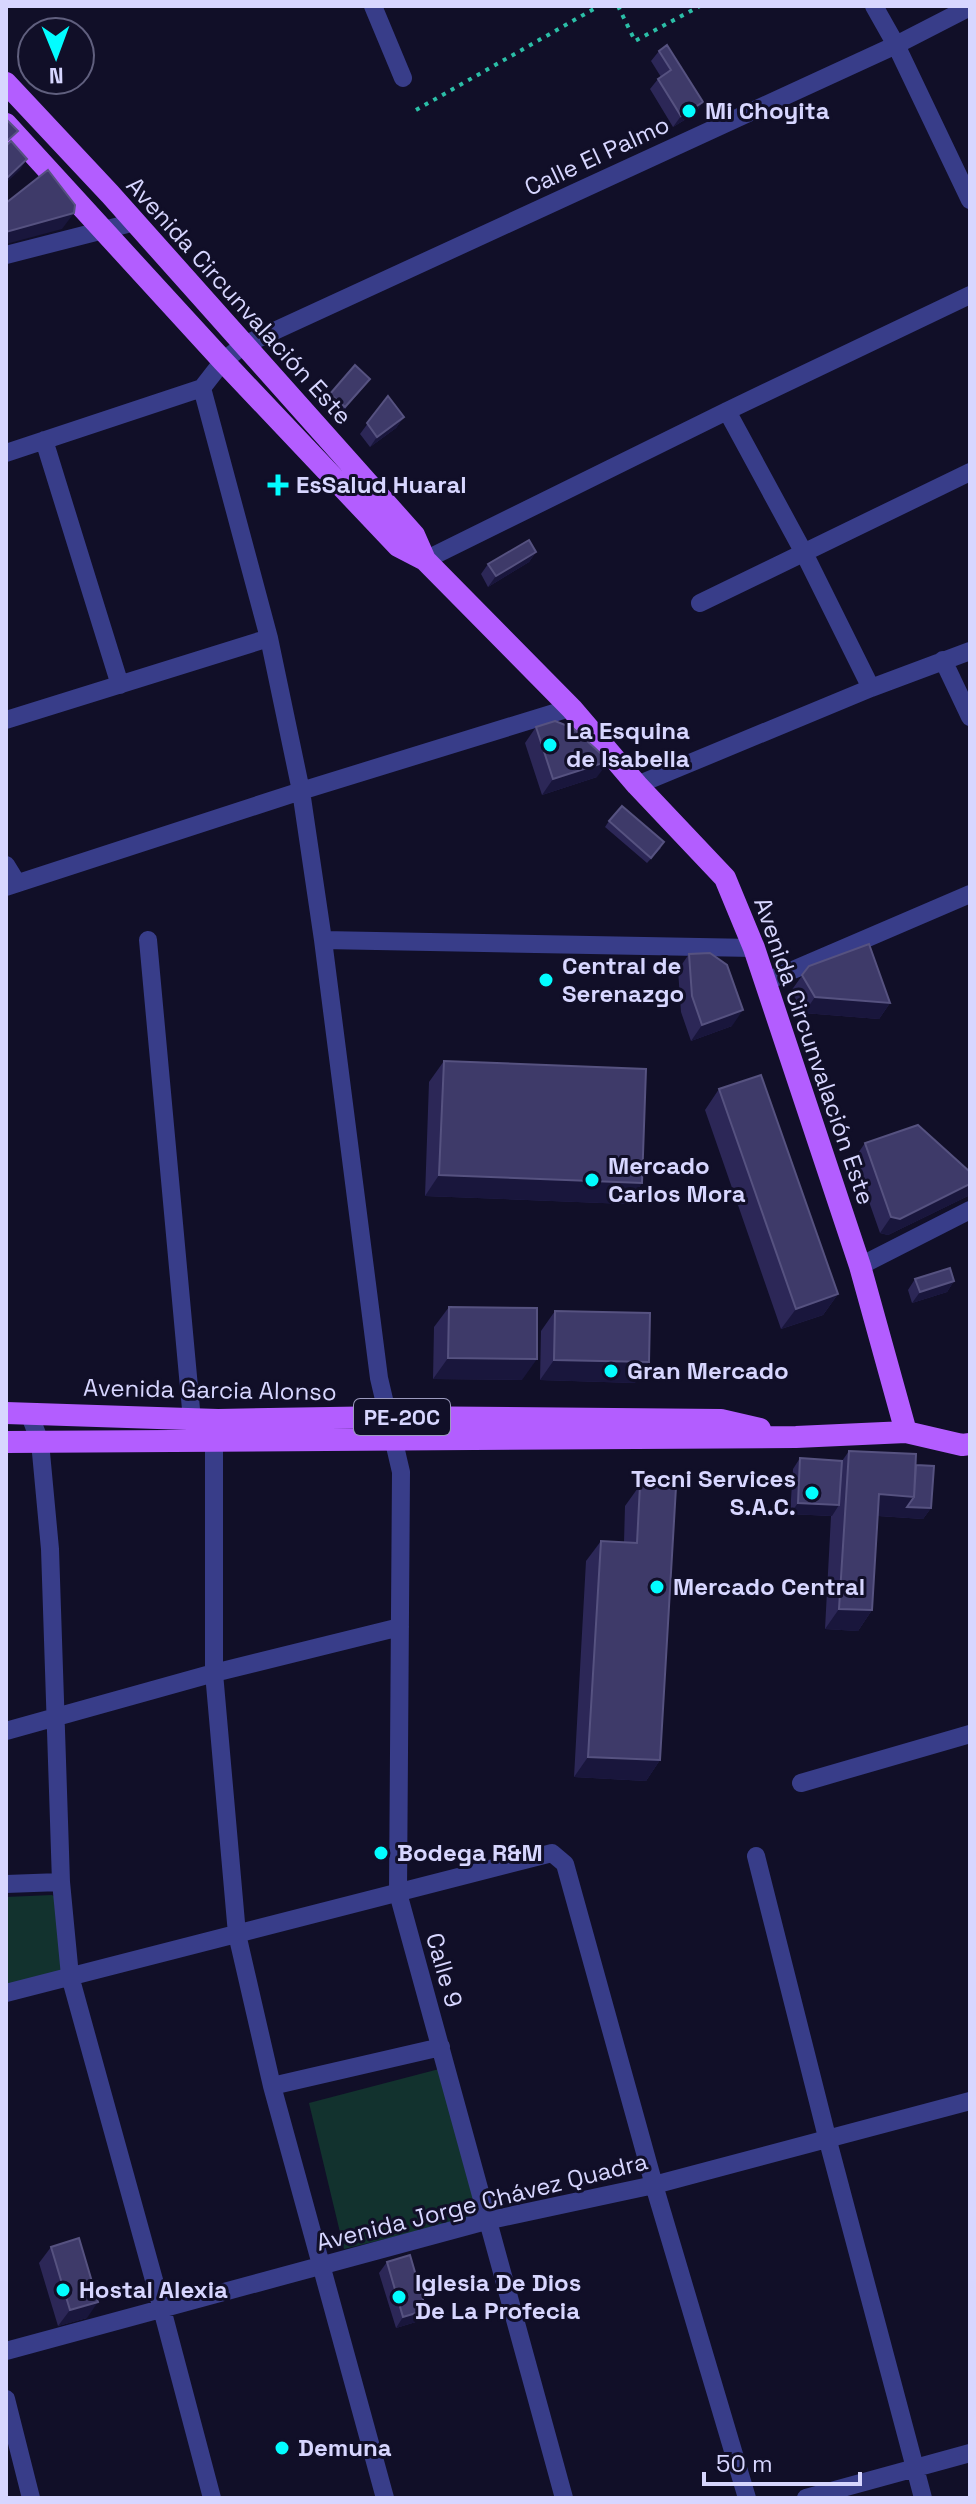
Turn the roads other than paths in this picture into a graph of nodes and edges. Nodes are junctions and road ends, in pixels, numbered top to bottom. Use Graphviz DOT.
graph roads {
  1 [pos="373,6"];
  2 [pos="874,6"];
  3 [pos="970,7"];
  4 [pos="896,45"];
  5 [pos="403,78"];
  6 [pos="6,83"];
  7 [pos="6,124"];
  8 [pos="970,200"];
  9 [pos="135,222"];
  10 [pos="103,230"];
  11 [pos="6,255"];
  12 [pos="970,295"];
  13 [pos="244,345"];
  14 [pos="223,361"];
  15 [pos="202,388"];
  16 [pos="727,411"];
  17 [pos="44,440"];
  18 [pos="6,453"];
  19 [pos="970,472"];
  20 [pos="804,553"];
  21 [pos="425,560"];
  22 [pos="700,603"];
  23 [pos="269,638"];
  24 [pos="970,651"];
  25 [pos="943,660"];
  26 [pos="120,685"];
  27 [pos="871,688"];
  28 [pos="570,708"];
  29 [pos="970,717"];
  30 [pos="6,720"];
  31 [pos="637,785"];
  32 [pos="301,791"];
  33 [pos="6,865"];
  34 [pos="12,885"];
  35 [pos="970,894"];
  36 [pos="148,940"];
  37 [pos="323,940"];
  38 [pos="754,948"];
  39 [pos="765,982"];
  40 [pos="970,1210"];
  41 [pos="860,1266"];
  42 [pos="6,1413"];
  43 [pos="29,1413"];
  44 [pos="389,1417"];
  45 [pos="192,1420"];
  46 [pos="906,1432"];
  47 [pos="796,1437"];
  48 [pos="395,1440"];
  49 [pos="6,1442"];
  50 [pos="40,1442"];
  51 [pos="214,1442"];
  52 [pos="970,1444"];
  53 [pos="400,1627"];
  54 [pos="214,1673"];
  55 [pos="56,1715"];
  56 [pos="6,1731"];
  57 [pos="970,1734"];
  58 [pos="801,1783"];
  59 [pos="756,1856"];
  60 [pos="61,1882"];
  61 [pos="6,1884"];
  62 [pos="398,1893"];
  63 [pos="237,1934"];
  64 [pos="70,1976"];
  65 [pos="6,1993"];
  66 [pos="441,2047"];
  67 [pos="272,2086"];
  68 [pos="970,2101"];
  69 [pos="828,2141"];
  70 [pos="654,2185"];
  71 [pos="486,2221"];
  72 [pos="320,2266"];
  73 [pos="162,2309"];
  74 [pos="6,2351"];
  75 [pos="6,2399"];
  76 [pos="970,2453"];
  77 [pos="915,2467"];
  78 [pos="31,2498"];
  79 [pos="212,2498"];
  80 [pos="385,2498"];
  81 [pos="564,2498"];
  82 [pos="747,2498"];
  83 [pos="806,2498"];
  84 [pos="923,2498"];
  1 -- 5 [label="street"];
  2 -- 4 [label="street"];
  3 -- 4 [label="street, Calle El Palmo"];
  4 -- 8 [label="street"];
  4 -- 13 [label="street, Calle El Palmo"];
  6 -- 9 [label="main road, Avenida Circunvalación Este"];
  7 -- 10 [label="main road, Avenida Circunvalación Este"];
  9 -- 10 [label="street"];
  9 -- 13 [label="main road, Avenida Circunvalación Este"];
  10 -- 11 [label="street"];
  10 -- 14 [label="main road, Avenida Circunvalación Este"];
  12 -- 16 [label="street"];
  13 -- 14 [label="street, Calle El Palmo"];
  13 -- 21 [label="main road, Avenida Circunvalación Este"];
  14 -- 15 [label="street, Calle El Palmo"];
  14 -- 21 [label="main road, Avenida Circunvalación Este"];
  15 -- 17 [label="street"];
  15 -- 23 [label="street, Calle 9"];
  16 -- 20 [label="street"];
  16 -- 21 [label="street"];
  17 -- 18 [label="street"];
  17 -- 26 [label="street"];
  19 -- 20 [label="street"];
  20 -- 22 [label="street"];
  20 -- 27 [label="street"];
  21 -- 28 [label="main road, Avenida Circunvalación Este"];
  23 -- 26 [label="street"];
  23 -- 32 [label="street, Calle 9"];
  24 -- 25 [label="street"];
  25 -- 27 [label="street"];
  25 -- 29 [label="street"];
  26 -- 30 [label="street"];
  27 -- 31 [label="street"];
  28 -- 31 [label="main road, Avenida Circunvalación Este"];
  28 -- 32 [label="street"];
  31 -- 38 [label="main road, Avenida Circunvalación Este"];
  32 -- 34 [label="street"];
  32 -- 37 [label="street, Calle 9"];
  33 -- 34 [label="street"];
  35 -- 39 [label="street"];
  36 -- 45 [label="street"];
  37 -- 38 [label="street"];
  37 -- 44 [label="street, Calle 9"];
  38 -- 39 [label="main road, Avenida Circunvalación Este"];
  39 -- 41 [label="main road, Avenida Circunvalación Este"];
  40 -- 41 [label="street"];
  41 -- 46 [label="main road, Avenida Circunvalación Este"];
  42 -- 43 [label="main road, Avenida Garcia Alonso / PE-20C"];
  43 -- 45 [label="main road, Avenida Garcia Alonso / PE-20C"];
  43 -- 50 [label="street"];
  44 -- 45 [label="main road, Avenida Garcia Alonso / PE-20C"];
  44 -- 47 [label="main road, Avenida Garcia Alonso / PE-20C"];
  44 -- 48 [label="street, Calle 9"];
  46 -- 47 [label="main road, Avenida Garcia Alonso / PE-20C"];
  46 -- 52 [label="main road, Avenida Garcia Alonso / PE-20C"];
  47 -- 48 [label="main road, Avenida Garcia Alonso / PE-20C"];
  48 -- 51 [label="main road, Avenida Garcia Alonso / PE-20C"];
  48 -- 53 [label="street, Calle 9"];
  49 -- 50 [label="main road, Avenida Garcia Alonso / PE-20C"];
  50 -- 51 [label="main road, Avenida Garcia Alonso / PE-20C"];
  50 -- 55 [label="street"];
  51 -- 54 [label="street"];
  53 -- 54 [label="street"];
  53 -- 62 [label="street, Calle 9"];
  54 -- 55 [label="street"];
  54 -- 63 [label="street"];
  55 -- 56 [label="street"];
  55 -- 60 [label="street"];
  57 -- 58 [label="street"];
  59 -- 69 [label="street"];
  60 -- 61 [label="street"];
  60 -- 64 [label="street"];
  62 -- 63 [label="street"];
  62 -- 66 [label="street, Calle 9"];
  62 -- 70 [label="street"];
  63 -- 64 [label="street"];
  63 -- 67 [label="street"];
  64 -- 65 [label="street"];
  64 -- 73 [label="street"];
  66 -- 67 [label="street"];
  66 -- 71 [label="street, Calle 9"];
  67 -- 72 [label="street"];
  68 -- 69 [label="street, Avenida Jorge Chávez Quadra"];
  69 -- 70 [label="street, Avenida Jorge Chávez Quadra"];
  69 -- 77 [label="street"];
  70 -- 71 [label="street, Avenida Jorge Chávez Quadra"];
  70 -- 82 [label="street"];
  71 -- 72 [label="street, Avenida Jorge Chávez Quadra"];
  71 -- 81 [label="street, Calle 9"];
  72 -- 73 [label="street, Avenida Jorge Chávez Quadra"];
  72 -- 80 [label="street"];
  73 -- 74 [label="street, Avenida Jorge Chávez Quadra"];
  73 -- 79 [label="street"];
  75 -- 78 [label="street"];
  76 -- 77 [label="street"];
  77 -- 83 [label="street"];
  77 -- 84 [label="street"];
}
